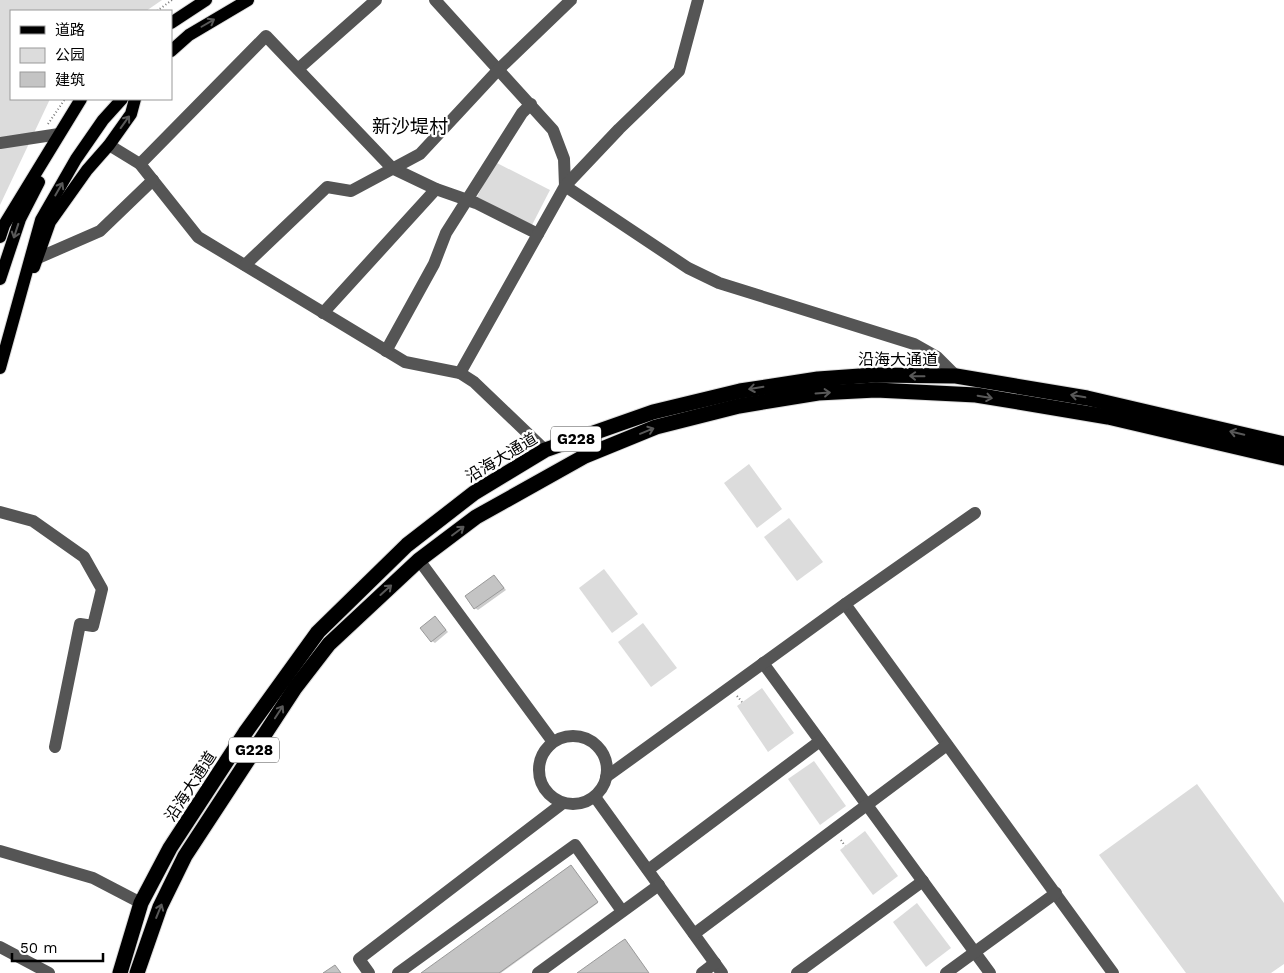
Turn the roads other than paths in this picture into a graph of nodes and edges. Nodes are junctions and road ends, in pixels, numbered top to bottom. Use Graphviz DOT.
graph roads {
  1 [pos="206,0"];
  2 [pos="248,0"];
  3 [pos="376,0"];
  4 [pos="435,0"];
  5 [pos="571,0"];
  6 [pos="698,0"];
  7 [pos="172,23"];
  8 [pos="172,50"];
  9 [pos="298,69"];
  10 [pos="499,69"];
  11 [pos="81,100"];
  12 [pos="121,100"];
  13 [pos="135,100"];
  14 [pos="531,104"];
  15 [pos="59,134"];
  16 [pos="0,143"];
  17 [pos="109,145"];
  18 [pos="47,154"];
  19 [pos="140,164"];
  20 [pos="392,168"];
  21 [pos="153,180"];
  22 [pos="565,186"];
  23 [pos="436,189"];
  24 [pos="467,200"];
  25 [pos="1,227"];
  26 [pos="538,234"];
  27 [pos="38,258"];
  28 [pos="245,265"];
  29 [pos="0,279"];
  30 [pos="14,313"];
  31 [pos="323,313"];
  32 [pos="0,317"];
  33 [pos="386,351"];
  34 [pos="0,368"];
  35 [pos="460,373"];
  36 [pos="956,376"];
  37 [pos="615,426"];
  38 [pos="621,442"];
  39 [pos="1284,444"];
  40 [pos="545,450"];
  41 [pos="1284,458"];
  42 [pos="0,512"];
  43 [pos="975,512"];
  44 [pos="407,545"];
  45 [pos="419,560"];
  46 [pos="845,604"];
  47 [pos="763,663"];
  48 [pos="820,741"];
  49 [pos="553,742"];
  50 [pos="947,744"];
  51 [pos="55,747"];
  52 [pos="606,777"];
  53 [pos="595,797"];
  54 [pos="563,803"];
  55 [pos="867,805"];
  56 [pos="0,850"];
  57 [pos="648,870"];
  58 [pos="923,882"];
  59 [pos="659,885"];
  60 [pos="1056,893"];
  61 [pos="141,903"];
  62 [pos="622,911"];
  63 [pos="694,934"];
  64 [pos="0,947"];
  65 [pos="974,952"];
  66 [pos="719,968"];
  67 [pos="49,973"];
  68 [pos="120,973"];
  69 [pos="136,973"];
  70 [pos="369,973"];
  71 [pos="398,973"];
  72 [pos="538,973"];
  73 [pos="702,973"];
  74 [pos="797,973"];
  75 [pos="946,973"];
  76 [pos="990,973"];
  77 [pos="1113,973"];
  1 -- 7 [label="main road"];
  8 -- 2 [label="main road, one-way"];
  3 -- 9 [label="street"];
  4 -- 10 [label="street"];
  5 -- 10 [label="street"];
  6 -- 22 [label="street"];
  9 -- 19 [label="street"];
  9 -- 20 [label="street"];
  10 -- 14 [label="street"];
  10 -- 20 [label="street"];
  11 -- 15 [label="main road"];
  30 -- 12 [label="main road, one-way"];
  17 -- 13 [label="main road, one-way"];
  14 -- 22 [label="street"];
  14 -- 24 [label="street"];
  15 -- 16 [label="street"];
  15 -- 18 [label="main road"];
  17 -- 19 [label="street"];
  17 -- 27 [label="main road"];
  18 -- 25 [label="main road"];
  18 -- 29 [label="main road, one-way"];
  19 -- 21 [label="street"];
  20 -- 23 [label="street"];
  20 -- 28 [label="street"];
  21 -- 27 [label="street"];
  21 -- 28 [label="street"];
  22 -- 26 [label="street"];
  22 -- 36 [label="street"];
  23 -- 24 [label="street"];
  23 -- 31 [label="street"];
  24 -- 26 [label="street"];
  24 -- 33 [label="street"];
  26 -- 35 [label="street"];
  27 -- 30 [label="main road"];
  28 -- 31 [label="street"];
  30 -- 32 [label="main road"];
  30 -- 34 [label="main road"];
  31 -- 33 [label="street"];
  33 -- 35 [label="street"];
  35 -- 40 [label="street"];
  36 -- 37 [label="highway, 沿海大通道 / G228, one-way"];
  39 -- 36 [label="highway, 沿海大通道 / G228, one-way"];
  37 -- 38 [label="highway"];
  37 -- 40 [label="highway, 沿海大通道 / G228"];
  38 -- 41 [label="highway, 沿海大通道 / G228, one-way"];
  45 -- 38 [label="highway, 沿海大通道 / G228, one-way"];
  40 -- 44 [label="highway, 沿海大通道 / G228"];
  42 -- 51 [label="street"];
  43 -- 46 [label="street"];
  44 -- 45 [label="highway"];
  44 -- 61 [label="highway, 沿海大通道 / G228"];
  45 -- 49 [label="street"];
  69 -- 45 [label="highway, 沿海大通道 / G228, one-way"];
  46 -- 47 [label="street"];
  46 -- 50 [label="street"];
  47 -- 48 [label="street"];
  47 -- 52 [label="street"];
  48 -- 55 [label="street"];
  48 -- 57 [label="street"];
  49 -- 52 [label="street"];
  49 -- 54 [label="street"];
  50 -- 55 [label="street"];
  50 -- 60 [label="street"];
  52 -- 53 [label="street"];
  53 -- 54 [label="street"];
  53 -- 57 [label="street"];
  54 -- 70 [label="street"];
  55 -- 58 [label="street"];
  55 -- 63 [label="street"];
  56 -- 61 [label="street"];
  57 -- 59 [label="street"];
  58 -- 65 [label="street"];
  58 -- 74 [label="street"];
  59 -- 62 [label="street"];
  59 -- 63 [label="street"];
  60 -- 65 [label="street"];
  60 -- 77 [label="street"];
  61 -- 68 [label="highway, 沿海大通道 / G228"];
  62 -- 71 [label="street"];
  62 -- 72 [label="street"];
  63 -- 66 [label="street"];
  64 -- 67 [label="street"];
  65 -- 75 [label="street"];
  65 -- 76 [label="street"];
  66 -- 73 [label="street"];
}
